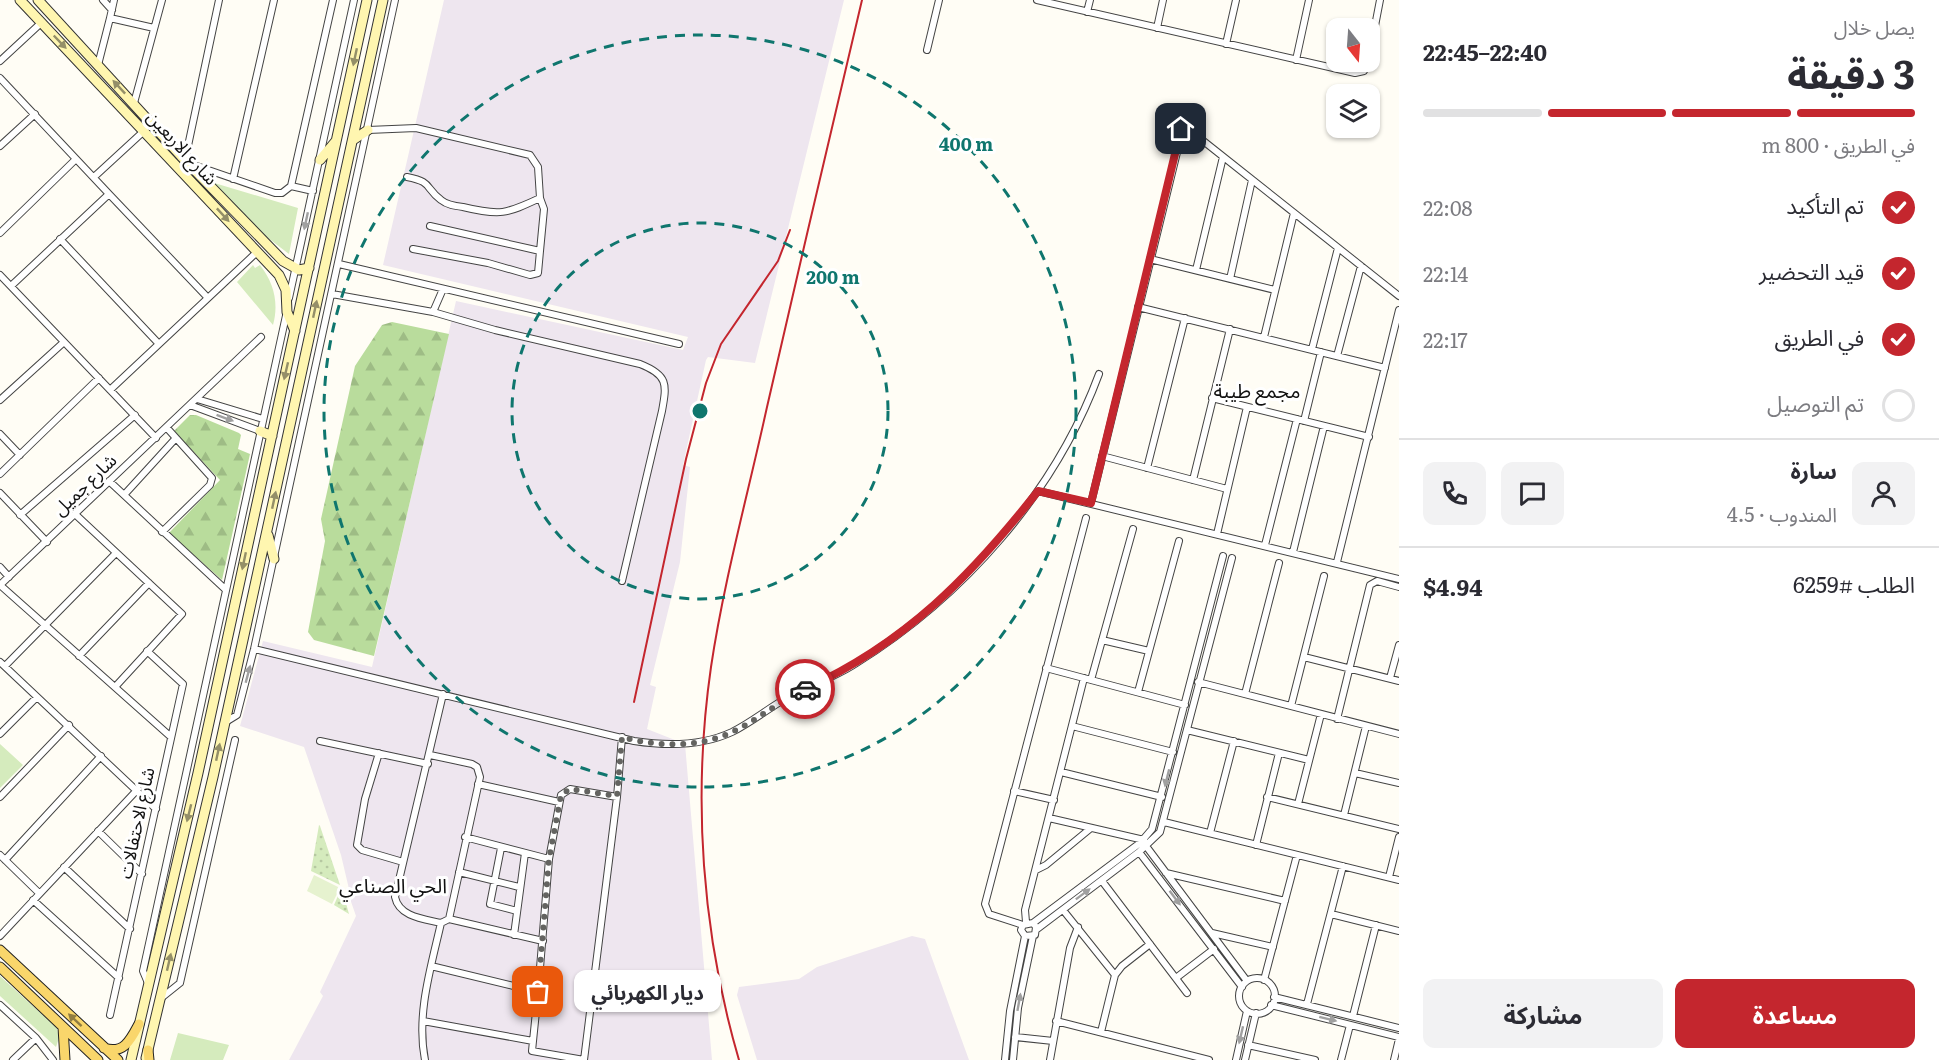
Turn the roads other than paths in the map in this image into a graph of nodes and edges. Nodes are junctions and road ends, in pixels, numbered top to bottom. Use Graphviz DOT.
graph roads {
  1 [pos="20,0"];
  2 [pos="38,0"];
  3 [pos="103,0"];
  4 [pos="114,0"];
  5 [pos="162,0"];
  6 [pos="219,0"];
  7 [pos="274,0"];
  8 [pos="333,0"];
  9 [pos="354,0"];
  10 [pos="367,0"];
  11 [pos="383,0"];
  12 [pos="395,0"];
  13 [pos="939,0"];
  14 [pos="1037,0"];
  15 [pos="1090,0"];
  16 [pos="1163,0"];
  17 [pos="1236,0"];
  18 [pos="1309,0"];
  19 [pos="1380,0"];
  20 [pos="112,10"];
  21 [pos="1087,12"];
  22 [pos="110,18"];
  23 [pos="1377,18"];
  24 [pos="41,23"];
  25 [pos="1157,27"];
  26 [pos="154,28"];
  27 [pos="1226,44"];
  28 [pos="927,50"];
  29 [pos="1296,60"];
  30 [pos="0,61"];
  31 [pos="98,65"];
  32 [pos="1326,67"];
  33 [pos="0,78"];
  34 [pos="134,103"];
  35 [pos="35,114"];
  36 [pos="368,130"];
  37 [pos="144,131"];
  38 [pos="338,140"];
  39 [pos="353,140"];
  40 [pos="0,146"];
  41 [pos="1223,157"];
  42 [pos="76,159"];
  43 [pos="184,160"];
  44 [pos="320,160"];
  45 [pos="173,162"];
  46 [pos="94,177"];
  47 [pos="407,177"];
  48 [pos="234,179"];
  49 [pos="1252,180"];
  50 [pos="291,186"];
  51 [pos="313,191"];
  52 [pos="109,194"];
  53 [pos="540,198"];
  54 [pos="1294,213"];
  55 [pos="430,226"];
  56 [pos="0,233"];
  57 [pos="60,239"];
  58 [pos="1338,248"];
  59 [pos="413,249"];
  60 [pos="540,251"];
  61 [pos="257,252"];
  62 [pos="1150,258"];
  63 [pos="339,264"];
  64 [pos="1361,266"];
  65 [pos="309,268"];
  66 [pos="296,269"];
  67 [pos="1196,270"];
  68 [pos="0,275"];
  69 [pos="1230,279"];
  70 [pos="9,284"];
  71 [pos="0,288"];
  72 [pos="443,289"];
  73 [pos="1275,290"];
  74 [pos="332,294"];
  75 [pos="1399,296"];
  76 [pos="208,298"];
  77 [pos="1138,307"];
  78 [pos="1399,310"];
  79 [pos="287,312"];
  80 [pos="433,312"];
  81 [pos="1185,318"];
  82 [pos="1230,329"];
  83 [pos="295,331"];
  84 [pos="261,337"];
  85 [pos="1264,337"];
  86 [pos="64,342"];
  87 [pos="159,344"];
  88 [pos="679,344"];
  89 [pos="1312,349"];
  90 [pos="1321,352"];
  91 [pos="1337,356"];
  92 [pos="1385,368"];
  93 [pos="1100,374"];
  94 [pos="99,378"];
  95 [pos="110,390"];
  96 [pos="1212,398"];
  97 [pos="196,399"];
  98 [pos="0,400"];
  99 [pos="190,405"];
  100 [pos="1247,407"];
  101 [pos="135,416"];
  102 [pos="262,419"];
  103 [pos="1300,420"];
  104 [pos="1324,426"];
  105 [pos="167,428"];
  106 [pos="260,431"];
  107 [pos="0,434"];
  108 [pos="272,436"];
  109 [pos="1369,437"];
  110 [pos="156,438"];
  111 [pos="176,438"];
  112 [pos="20,455"];
  113 [pos="1102,456"];
  114 [pos="1147,468"];
  115 [pos="0,474"];
  116 [pos="1193,480"];
  117 [pos="109,481"];
  118 [pos="1227,489"];
  119 [pos="1038,491"];
  120 [pos="0,493"];
  121 [pos="124,495"];
  122 [pos="1091,503"];
  123 [pos="20,514"];
  124 [pos="76,515"];
  125 [pos="1086,518"];
  126 [pos="1133,529"];
  127 [pos="268,530"];
  128 [pos="162,532"];
  129 [pos="1217,534"];
  130 [pos="1179,541"];
  131 [pos="46,542"];
  132 [pos="1265,545"];
  133 [pos="116,552"];
  134 [pos="1293,552"];
  135 [pos="1223,556"];
  136 [pos="1232,558"];
  137 [pos="274,559"];
  138 [pos="1337,562"];
  139 [pos="1279,563"];
  140 [pos="0,567"];
  141 [pos="1324,576"];
  142 [pos="9,577"];
  143 [pos="1399,579"];
  144 [pos="622,581"];
  145 [pos="149,583"];
  146 [pos="0,585"];
  147 [pos="1399,587"];
  148 [pos="225,589"];
  149 [pos="44,626"];
  150 [pos="1102,640"];
  151 [pos="1399,645"];
  152 [pos="254,649"];
  153 [pos="147,651"];
  154 [pos="1149,651"];
  155 [pos="79,656"];
  156 [pos="1304,657"];
  157 [pos="1,663"];
  158 [pos="1046,668"];
  159 [pos="1349,669"];
  160 [pos="1390,678"];
  161 [pos="1088,679"];
  162 [pos="1191,680"];
  163 [pos="1399,681"];
  164 [pos="1200,682"];
  165 [pos="115,687"];
  166 [pos="1138,692"];
  167 [pos="443,694"];
  168 [pos="1245,694"];
  169 [pos="37,697"];
  170 [pos="1185,705"];
  171 [pos="1291,706"];
  172 [pos="1321,714"];
  173 [pos="1337,718"];
  174 [pos="224,723"];
  175 [pos="69,725"];
  176 [pos="1072,726"];
  177 [pos="1366,726"];
  178 [pos="1188,729"];
  179 [pos="0,734"];
  180 [pos="1399,734"];
  181 [pos="171,737"];
  182 [pos="622,737"];
  183 [pos="235,740"];
  184 [pos="320,741"];
  185 [pos="1234,741"];
  186 [pos="1173,752"];
  187 [pos="379,753"];
  188 [pos="1279,753"];
  189 [pos="430,755"];
  190 [pos="100,756"];
  191 [pos="1309,760"];
  192 [pos="428,764"];
  193 [pos="1061,772"];
  194 [pos="198,773"];
  195 [pos="1355,773"];
  196 [pos="213,777"];
  197 [pos="1399,783"];
  198 [pos="478,784"];
  199 [pos="138,789"];
  200 [pos="1014,790"];
  201 [pos="617,796"];
  202 [pos="0,797"];
  203 [pos="1162,797"];
  204 [pos="1267,797"];
  205 [pos="1054,800"];
  206 [pos="559,802"];
  207 [pos="1298,804"];
  208 [pos="156,809"];
  209 [pos="1344,815"];
  210 [pos="1049,818"];
  211 [pos="1164,822"];
  212 [pos="1091,828"];
  213 [pos="1399,829"];
  214 [pos="98,831"];
  215 [pos="1210,833"];
  216 [pos="465,837"];
  217 [pos="1399,837"];
  218 [pos="1145,843"];
  219 [pos="1256,844"];
  220 [pos="501,848"];
  221 [pos="1139,852"];
  222 [pos="525,853"];
  223 [pos="1297,855"];
  224 [pos="3,857"];
  225 [pos="549,859"];
  226 [pos="403,862"];
  227 [pos="1343,866"];
  228 [pos="64,867"];
  229 [pos="1036,870"];
  230 [pos="459,872"];
  231 [pos="1166,873"];
  232 [pos="142,874"];
  233 [pos="1389,877"];
  234 [pos="1399,880"];
  235 [pos="1102,881"];
  236 [pos="495,882"];
  237 [pos="519,887"];
  238 [pos="39,893"];
  239 [pos="33,900"];
  240 [pos="1285,901"];
  241 [pos="1063,909"];
  242 [pos="518,911"];
  243 [pos="1331,914"];
  244 [pos="449,920"];
  245 [pos="441,923"];
  246 [pos="1027,923"];
  247 [pos="1376,925"];
  248 [pos="1078,927"];
  249 [pos="130,929"];
  250 [pos="1037,929"];
  251 [pos="1399,931"];
  252 [pos="1212,933"];
  253 [pos="514,935"];
  254 [pos="0,936"];
  255 [pos="1025,936"];
  256 [pos="1033,936"];
  257 [pos="543,941"];
  258 [pos="1150,944"];
  259 [pos="1273,947"];
  260 [pos="1214,949"];
  261 [pos="0,950"];
  262 [pos="431,966"];
  263 [pos="0,967"];
  264 [pos="1022,969"];
  265 [pos="1115,975"];
  266 [pos="119,978"];
  267 [pos="1176,978"];
  268 [pos="1264,980"];
  269 [pos="148,983"];
  270 [pos="1244,984"];
  271 [pos="538,992"];
  272 [pos="1187,993"];
  273 [pos="1274,997"];
  274 [pos="160,999"];
  275 [pos="1307,1004"];
  276 [pos="0,1005"];
  277 [pos="1271,1005"];
  278 [pos="1247,1011"];
  279 [pos="1256,1013"];
  280 [pos="110,1015"];
  281 [pos="1353,1016"];
  282 [pos="423,1021"];
  283 [pos="1056,1021"];
  284 [pos="139,1024"];
  285 [pos="1350,1025"];
  286 [pos="63,1027"];
  287 [pos="1399,1028"];
  288 [pos="1101,1032"];
  289 [pos="1015,1037"];
  290 [pos="36,1038"];
  291 [pos="1399,1038"];
  292 [pos="532,1041"];
  293 [pos="1053,1041"];
  294 [pos="1248,1046"];
  295 [pos="104,1048"];
  296 [pos="1398,1048"];
  297 [pos="148,1057"];
  298 [pos="1187,1057"];
  299 [pos="1293,1057"];
  300 [pos="13,1060"];
  301 [pos="53,1060"];
  302 [pos="65,1060"];
  303 [pos="98,1060"];
  304 [pos="118,1060"];
  305 [pos="131,1060"];
  306 [pos="425,1060"];
  307 [pos="1005,1060"];
  308 [pos="1013,1060"];
  309 [pos="1050,1060"];
  310 [pos="1209,1060"];
  311 [pos="1236,1060"];
  312 [pos="1245,1060"];
  313 [pos="1315,1060"];
  314 [pos="1341,1060"];
  315 [pos="1394,1060"];
  1 -- 24 [label="main road, شارع الاربعين"];
  2 -- 31 [label="main road, شارع الاربعين"];
  3 -- 20 [label="street"];
  4 -- 20 [label="street"];
  5 -- 26 [label="street"];
  6 -- 43 [label="street"];
  7 -- 48 [label="street"];
  8 -- 50 [label="street"];
  9 -- 44 [label="street"];
  10 -- 38 [label="main road, one-way"];
  11 -- 39 [label="main road"];
  12 -- 36 [label="street"];
  13 -- 28 [label="street"];
  14 -- 21 [label="street"];
  15 -- 21 [label="street"];
  16 -- 25 [label="street"];
  17 -- 27 [label="street"];
  18 -- 29 [label="street"];
  19 -- 23 [label="street"];
  20 -- 22 [label="street"];
  21 -- 25 [label="street"];
  22 -- 26 [label="street"];
  22 -- 31 [label="street"];
  24 -- 30 [label="street"];
  24 -- 37 [label="main road, شارع الاربعين, one-way"];
  25 -- 27 [label="street"];
  26 -- 34 [label="street"];
  27 -- 29 [label="street"];
  29 -- 32 [label="street"];
  34 -- 31 [label="main road, شارع الاربعين, one-way"];
  33 -- 35 [label="street"];
  34 -- 43 [label="main road, شارع الاربعين"];
  35 -- 40 [label="street"];
  35 -- 42 [label="street"];
  36 -- 39 [label="main road"];
  36 -- 53 [label="street"];
  36 -- 63 [label="street"];
  37 -- 45 [label="main road, شارع الاربعين"];
  37 -- 46 [label="street"];
  38 -- 44 [label="main road"];
  38 -- 65 [label="main road"];
  127 -- 39 [label="main road, one-way"];
  41 -- 49 [label="street"];
  41 -- 62 [label="street"];
  41 -- 67 [label="street"];
  42 -- 46 [label="street"];
  42 -- 56 [label="street"];
  43 -- 45 [label="main road"];
  43 -- 48 [label="street"];
  43 -- 66 [label="main road, شارع الاربعين"];
  44 -- 51 [label="street"];
  45 -- 61 [label="main road, شارع الاربعين, one-way"];
  46 -- 52 [label="street"];
  47 -- 53 [label="street"];
  48 -- 50 [label="street"];
  49 -- 54 [label="street"];
  49 -- 69 [label="street"];
  50 -- 51 [label="street"];
  51 -- 66 [label="street, one-way"];
  52 -- 57 [label="street"];
  52 -- 76 [label="street"];
  53 -- 60 [label="street"];
  54 -- 58 [label="street"];
  54 -- 73 [label="street"];
  55 -- 60 [label="street"];
  57 -- 70 [label="street"];
  57 -- 87 [label="street"];
  58 -- 64 [label="street"];
  58 -- 89 [label="street"];
  59 -- 60 [label="street"];
  61 -- 76 [label="street"];
  61 -- 79 [label="main road, شارع الاربعين"];
  62 -- 67 [label="street"];
  62 -- 77 [label="street"];
  63 -- 72 [label="street"];
  63 -- 74 [label="street"];
  64 -- 75 [label="street"];
  64 -- 91 [label="street"];
  65 -- 66 [label="main road"];
  65 -- 83 [label="main road"];
  66 -- 79 [label="street"];
  67 -- 69 [label="street"];
  68 -- 70 [label="street"];
  69 -- 73 [label="street"];
  70 -- 71 [label="street"];
  70 -- 86 [label="street"];
  72 -- 80 [label="street"];
  72 -- 88 [label="street"];
  73 -- 85 [label="street"];
  74 -- 80 [label="street"];
  74 -- 137 [label="street"];
  76 -- 87 [label="street"];
  77 -- 81 [label="street"];
  77 -- 113 [label="street"];
  78 -- 92 [label="street"];
  79 -- 83 [label="main road, شارع الاربعين"];
  79 -- 102 [label="street"];
  80 -- 144 [label="street"];
  81 -- 82 [label="street"];
  81 -- 114 [label="street"];
  82 -- 85 [label="street"];
  82 -- 96 [label="street"];
  83 -- 108 [label="main road, one-way"];
  84 -- 97 [label="street, شارع جميل"];
  85 -- 89 [label="street"];
  86 -- 94 [label="street"];
  86 -- 98 [label="street"];
  87 -- 95 [label="street"];
  89 -- 90 [label="street"];
  90 -- 91 [label="street"];
  90 -- 103 [label="street"];
  91 -- 92 [label="street"];
  92 -- 109 [label="street"];
  93 -- 119 [label="street"];
  94 -- 95 [label="street"];
  94 -- 112 [label="street"];
  95 -- 101 [label="street"];
  96 -- 100 [label="street"];
  96 -- 116 [label="street"];
  97 -- 99 [label="street, شارع جميل"];
  97 -- 102 [label="street"];
  99 -- 105 [label="street, شارع جميل"];
  99 -- 106 [label="street, one-way"];
  100 -- 103 [label="street"];
  100 -- 118 [label="street"];
  101 -- 110 [label="street"];
  101 -- 123 [label="street"];
  102 -- 106 [label="street"];
  103 -- 104 [label="street"];
  103 -- 132 [label="street"];
  104 -- 109 [label="street"];
  104 -- 134 [label="street"];
  105 -- 110 [label="street, شارع جميل"];
  105 -- 111 [label="street"];
  106 -- 108 [label="main road"];
  106 -- 148 [label="street"];
  107 -- 112 [label="street"];
  108 -- 194 [label="main road, one-way"];
  109 -- 138 [label="street"];
  110 -- 117 [label="street, شارع جميل"];
  111 -- 121 [label="street"];
  111 -- 128 [label="street"];
  112 -- 115 [label="street"];
  113 -- 114 [label="street"];
  113 -- 122 [label="street"];
  114 -- 116 [label="street"];
  116 -- 118 [label="street"];
  117 -- 121 [label="street"];
  117 -- 124 [label="street, شارع جميل"];
  118 -- 129 [label="street"];
  119 -- 122 [label="street"];
  119 -- 182 [label="street"];
  120 -- 123 [label="street"];
  121 -- 128 [label="street"];
  122 -- 129 [label="street"];
  123 -- 131 [label="street"];
  124 -- 131 [label="street, شارع جميل"];
  124 -- 133 [label="street"];
  125 -- 158 [label="street"];
  126 -- 150 [label="street"];
  127 -- 137 [label="main road"];
  127 -- 174 [label="main road"];
  128 -- 148 [label="street"];
  129 -- 132 [label="street"];
  130 -- 154 [label="street"];
  131 -- 142 [label="street, شارع جميل"];
  132 -- 134 [label="street"];
  133 -- 145 [label="street"];
  133 -- 149 [label="street"];
  134 -- 138 [label="street"];
  135 -- 162 [label="street"];
  136 -- 164 [label="street"];
  137 -- 152 [label="street"];
  138 -- 143 [label="street"];
  139 -- 168 [label="street"];
  140 -- 142 [label="street"];
  141 -- 156 [label="street"];
  142 -- 146 [label="street, شارع جميل"];
  145 -- 153 [label="street"];
  145 -- 155 [label="street"];
  146 -- 149 [label="street"];
  147 -- 159 [label="street"];
  148 -- 269 [label="street"];
  149 -- 155 [label="street"];
  149 -- 157 [label="street"];
  150 -- 154 [label="street"];
  150 -- 161 [label="street"];
  151 -- 160 [label="street"];
  152 -- 167 [label="street"];
  174 -- 152 [label="street, one-way"];
  153 -- 165 [label="street"];
  153 -- 181 [label="street, شارع الاحتفالات"];
  154 -- 166 [label="street"];
  155 -- 165 [label="street"];
  156 -- 159 [label="street"];
  156 -- 171 [label="street"];
  157 -- 169 [label="street"];
  158 -- 161 [label="street"];
  158 -- 200 [label="street"];
  159 -- 160 [label="street"];
  159 -- 173 [label="street"];
  160 -- 163 [label="street"];
  161 -- 166 [label="street"];
  161 -- 176 [label="street"];
  162 -- 164 [label="street"];
  162 -- 170 [label="street"];
  164 -- 168 [label="street"];
  164 -- 178 [label="street"];
  165 -- 181 [label="street"];
  166 -- 170 [label="street"];
  167 -- 182 [label="street"];
  167 -- 189 [label="street"];
  168 -- 171 [label="street"];
  169 -- 175 [label="street"];
  169 -- 179 [label="street"];
  170 -- 186 [label="street"];
  171 -- 172 [label="street"];
  172 -- 173 [label="street"];
  172 -- 191 [label="street"];
  173 -- 177 [label="street"];
  196 -- 174 [label="main road, one-way"];
  175 -- 190 [label="street"];
  175 -- 202 [label="street"];
  176 -- 186 [label="street"];
  176 -- 193 [label="street"];
  177 -- 180 [label="street"];
  177 -- 195 [label="street"];
  178 -- 185 [label="street"];
  178 -- 211 [label="street"];
  181 -- 208 [label="street, شارع الاحتفالات"];
  182 -- 201 [label="street"];
  183 -- 274 [label="street"];
  184 -- 187 [label="street"];
  185 -- 188 [label="street"];
  185 -- 215 [label="street"];
  186 -- 203 [label="street, one-way"];
  187 -- 192 [label="street"];
  187 -- 226 [label="street"];
  188 -- 191 [label="street"];
  188 -- 204 [label="street"];
  189 -- 192 [label="street"];
  189 -- 198 [label="street"];
  190 -- 199 [label="street"];
  190 -- 224 [label="street"];
  191 -- 207 [label="street"];
  192 -- 226 [label="street"];
  193 -- 203 [label="street"];
  193 -- 205 [label="street"];
  194 -- 196 [label="main road"];
  194 -- 269 [label="main road, one-way"];
  195 -- 197 [label="street"];
  195 -- 209 [label="street"];
  274 -- 196 [label="main road, one-way"];
  198 -- 206 [label="street"];
  198 -- 216 [label="street"];
  199 -- 208 [label="street"];
  199 -- 214 [label="street"];
  200 -- 205 [label="street"];
  200 -- 246 [label="street"];
  201 -- 206 [label="street"];
  201 -- 292 [label="street"];
  203 -- 218 [label="street"];
  204 -- 207 [label="street"];
  204 -- 219 [label="street"];
  205 -- 210 [label="street"];
  206 -- 225 [label="street"];
  207 -- 209 [label="street"];
  208 -- 232 [label="street, شارع الاحتفالات"];
  209 -- 213 [label="street"];
  210 -- 212 [label="street"];
  210 -- 229 [label="street"];
  211 -- 215 [label="street"];
  211 -- 218 [label="street"];
  212 -- 218 [label="street"];
  212 -- 229 [label="street"];
  214 -- 228 [label="street"];
  214 -- 232 [label="street"];
  215 -- 219 [label="street"];
  216 -- 220 [label="street"];
  216 -- 230 [label="street"];
  217 -- 233 [label="street"];
  218 -- 221 [label="street"];
  218 -- 231 [label="street"];
  218 -- 246 [label="street"];
  219 -- 223 [label="street"];
  220 -- 222 [label="street"];
  220 -- 236 [label="street"];
  221 -- 235 [label="street"];
  221 -- 260 [label="street, one-way"];
  222 -- 225 [label="street"];
  222 -- 237 [label="street"];
  223 -- 227 [label="street"];
  223 -- 240 [label="street"];
  224 -- 238 [label="street"];
  225 -- 257 [label="street"];
  226 -- 245 [label="street"];
  227 -- 233 [label="street"];
  227 -- 243 [label="street"];
  228 -- 238 [label="street"];
  228 -- 249 [label="street"];
  229 -- 246 [label="street"];
  230 -- 236 [label="street"];
  230 -- 244 [label="street"];
  231 -- 240 [label="street"];
  231 -- 252 [label="street"];
  232 -- 249 [label="street, شارع الاحتفالات"];
  233 -- 234 [label="street"];
  241 -- 235 [label="street, one-way"];
  235 -- 258 [label="street"];
  236 -- 237 [label="street"];
  236 -- 242 [label="street"];
  237 -- 242 [label="street"];
  238 -- 239 [label="street"];
  239 -- 254 [label="street"];
  239 -- 266 [label="street"];
  240 -- 259 [label="street"];
  241 -- 248 [label="street"];
  241 -- 250 [label="street"];
  242 -- 253 [label="street"];
  243 -- 247 [label="street"];
  243 -- 275 [label="street"];
  244 -- 245 [label="street"];
  244 -- 253 [label="street"];
  245 -- 262 [label="street"];
  246 -- 250 [label="street"];
  246 -- 255 [label="street"];
  247 -- 251 [label="street"];
  247 -- 281 [label="street"];
  248 -- 265 [label="street"];
  248 -- 283 [label="street"];
  249 -- 266 [label="street, شارع الاحتفالات"];
  250 -- 256 [label="street"];
  252 -- 259 [label="street"];
  252 -- 270 [label="street"];
  253 -- 257 [label="street"];
  255 -- 256 [label="street"];
  255 -- 264 [label="street"];
  256 -- 264 [label="street"];
  257 -- 271 [label="street"];
  258 -- 265 [label="street"];
  258 -- 267 [label="street"];
  259 -- 268 [label="street"];
  260 -- 267 [label="street"];
  260 -- 270 [label="street"];
  295 -- 261 [label="main road, one-way"];
  262 -- 271 [label="street"];
  262 -- 282 [label="street"];
  263 -- 286 [label="main road"];
  289 -- 264 [label="street, one-way"];
  264 -- 307 [label="street"];
  265 -- 288 [label="street"];
  266 -- 280 [label="street, شارع الاحتفالات"];
  267 -- 272 [label="street"];
  268 -- 270 [label="street"];
  268 -- 273 [label="street"];
  269 -- 284 [label="main road"];
  270 -- 278 [label="street"];
  271 -- 292 [label="street"];
  273 -- 275 [label="street"];
  273 -- 277 [label="street"];
  274 -- 297 [label="main road"];
  275 -- 281 [label="street"];
  276 -- 290 [label="street"];
  277 -- 279 [label="street"];
  277 -- 285 [label="street, one-way"];
  278 -- 279 [label="street"];
  278 -- 311 [label="street, one-way"];
  279 -- 294 [label="street"];
  281 -- 287 [label="street"];
  282 -- 292 [label="street"];
  282 -- 306 [label="street"];
  283 -- 288 [label="street"];
  283 -- 293 [label="street"];
  284 -- 295 [label="main road"];
  284 -- 305 [label="main road"];
  285 -- 291 [label="street"];
  285 -- 314 [label="street"];
  286 -- 302 [label="main road"];
  286 -- 303 [label="main road"];
  288 -- 298 [label="street"];
  289 -- 293 [label="street"];
  289 -- 308 [label="street"];
  290 -- 300 [label="street"];
  290 -- 301 [label="street"];
  291 -- 296 [label="street"];
  293 -- 309 [label="street"];
  294 -- 299 [label="street"];
  294 -- 312 [label="street"];
  295 -- 304 [label="main road"];
  296 -- 315 [label="street"];
  298 -- 310 [label="street"];
  299 -- 313 [label="street"];
}
